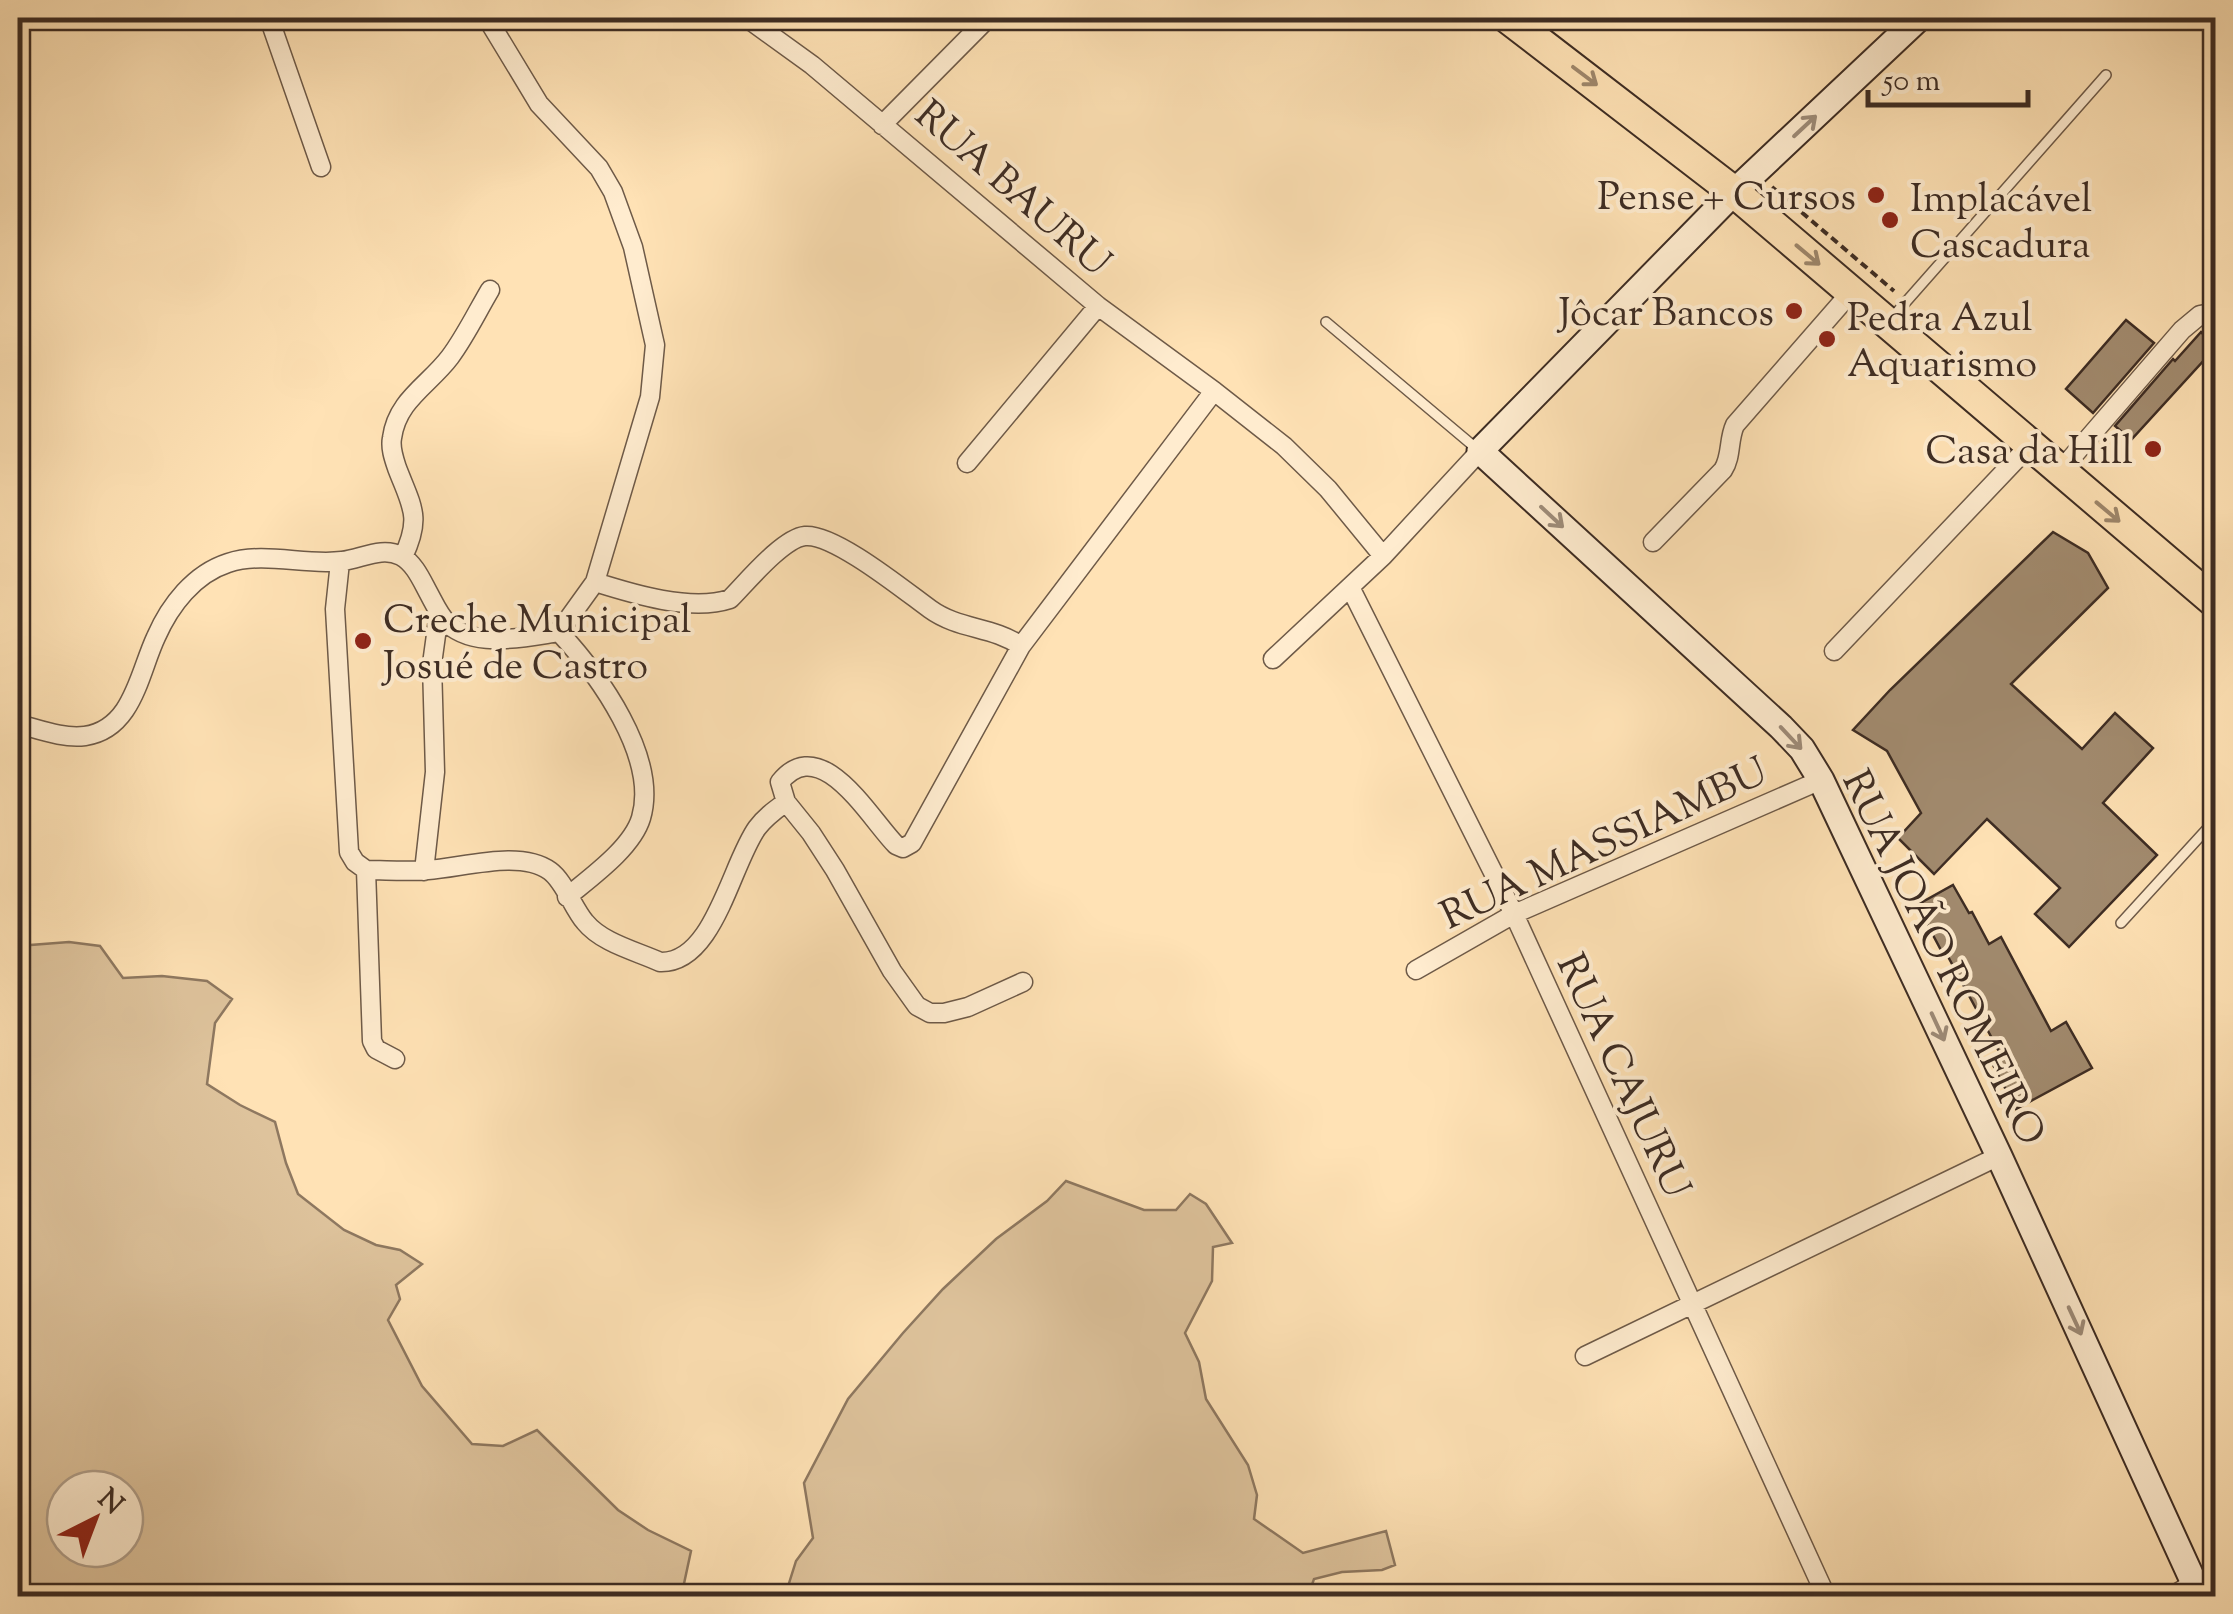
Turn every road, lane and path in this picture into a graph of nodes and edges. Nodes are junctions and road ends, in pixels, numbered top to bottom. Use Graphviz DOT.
graph roads {
  1 [pos="269,18"];
  2 [pos="488,18"];
  3 [pos="748,18"];
  4 [pos="988,18"];
  5 [pos="1508,18"];
  6 [pos="1919,18"];
  7 [pos="2106,75"];
  8 [pos="882,126"];
  9 [pos="321,167"];
  10 [pos="1734,192"];
  11 [pos="490,290"];
  12 [pos="1852,292"];
  13 [pos="1098,306"];
  14 [pos="2216,312"];
  15 [pos="1326,322"];
  16 [pos="1888,322"];
  17 [pos="1214,390"];
  18 [pos="2030,445"];
  19 [pos="1480,451"];
  20 [pos="967,464"];
  21 [pos="2060,471"];
  22 [pos="1653,542"];
  23 [pos="1383,556"];
  24 [pos="403,557"];
  25 [pos="340,562"];
  26 [pos="595,582"];
  27 [pos="1350,588"];
  28 [pos="2216,603"];
  29 [pos="439,613"];
  30 [pos="559,632"];
  31 [pos="1021,646"];
  32 [pos="1834,651"];
  33 [pos="1273,659"];
  34 [pos="18,724"];
  35 [pos="1821,780"];
  36 [pos="786,802"];
  37 [pos="2216,819"];
  38 [pos="366,870"];
  39 [pos="424,870"];
  40 [pos="567,897"];
  41 [pos="1514,914"];
  42 [pos="2121,923"];
  43 [pos="1416,970"];
  44 [pos="1023,982"];
  45 [pos="395,1059"];
  46 [pos="1999,1156"];
  47 [pos="1691,1304"];
  48 [pos="1585,1356"];
  49 [pos="2189,1592"];
  50 [pos="1826,1596"];
  1 -- 9 [label="street"];
  2 -- 26 [label="street"];
  3 -- 8 [label="street"];
  4 -- 8 [label="street, RUA BAURU"];
  5 -- 10 [label="main road, one-way"];
  10 -- 6 [label="street, one-way"];
  7 -- 16 [label="lane"];
  8 -- 13 [label="street, RUA BAURU"];
  10 -- 12 [label="main road, one-way"];
  10 -- 19 [label="street"];
  11 -- 24 [label="street"];
  12 -- 16 [label="main road"];
  12 -- 22 [label="street"];
  13 -- 17 [label="street, RUA BAURU"];
  13 -- 20 [label="street"];
  14 -- 21 [label="street"];
  15 -- 19 [label="lane"];
  16 -- 18 [label="main road"];
  17 -- 23 [label="street, RUA BAURU"];
  17 -- 31 [label="street"];
  18 -- 21 [label="main road"];
  18 -- 32 [label="street"];
  19 -- 23 [label="street"];
  19 -- 35 [label="street, RUA JOÃO ROMEIRO, one-way"];
  21 -- 28 [label="main road, one-way"];
  23 -- 27 [label="street"];
  24 -- 25 [label="street"];
  24 -- 29 [label="street"];
  25 -- 34 [label="street"];
  25 -- 38 [label="street"];
  26 -- 30 [label="street"];
  26 -- 31 [label="street"];
  27 -- 33 [label="street"];
  27 -- 41 [label="street, RUA CAJURU"];
  29 -- 30 [label="street"];
  29 -- 39 [label="street"];
  30 -- 40 [label="street"];
  31 -- 36 [label="street"];
  35 -- 41 [label="street, RUA MASSIAMBU"];
  35 -- 46 [label="street, RUA JOÃO ROMEIRO, one-way"];
  36 -- 40 [label="street"];
  36 -- 44 [label="street"];
  37 -- 42 [label="lane"];
  38 -- 39 [label="street"];
  38 -- 45 [label="street"];
  39 -- 40 [label="street"];
  41 -- 43 [label="street, RUA MASSIAMBU"];
  41 -- 47 [label="street, RUA CAJURU"];
  46 -- 47 [label="street"];
  46 -- 49 [label="street, RUA JOÃO ROMEIRO, one-way"];
  47 -- 48 [label="street"];
  47 -- 50 [label="street, RUA CAJURU"];
}
